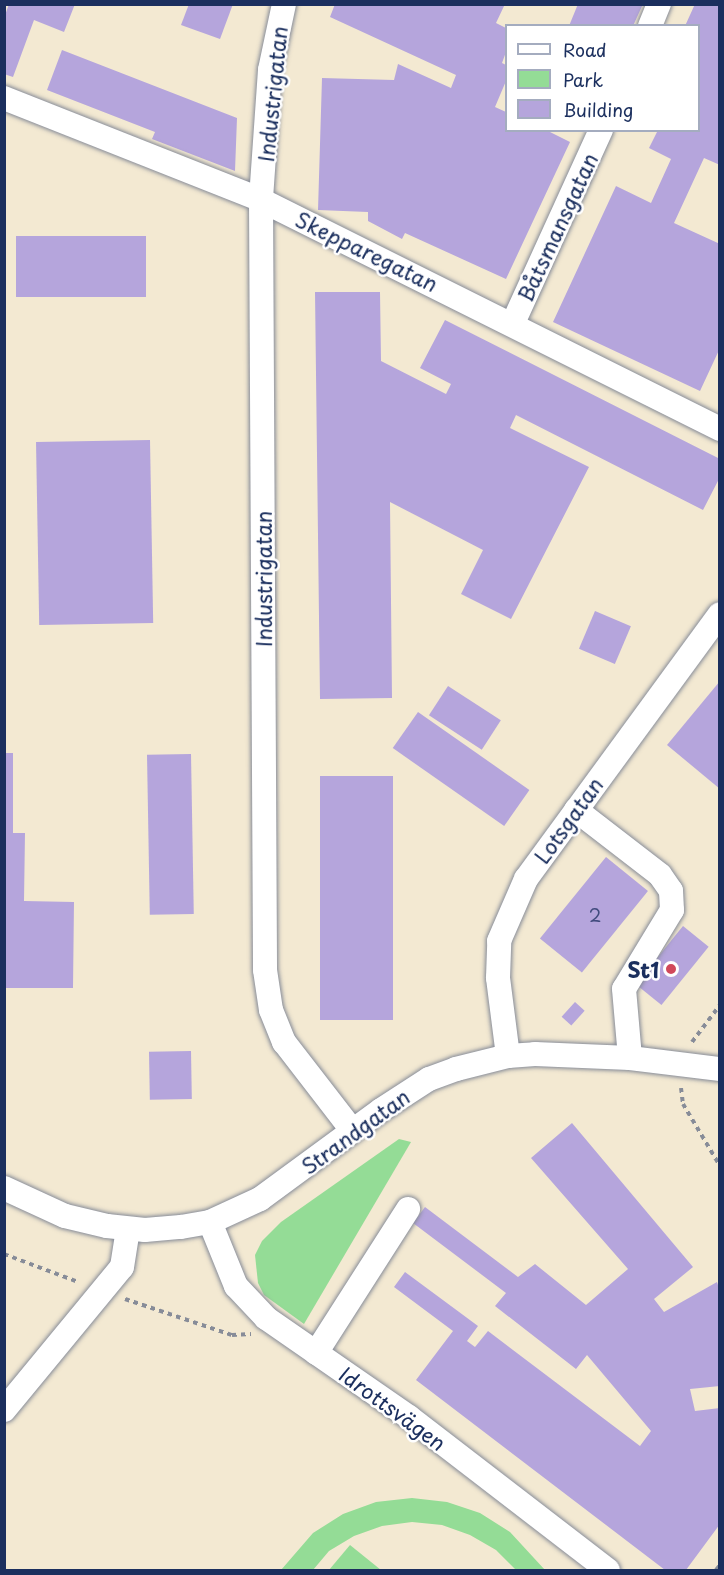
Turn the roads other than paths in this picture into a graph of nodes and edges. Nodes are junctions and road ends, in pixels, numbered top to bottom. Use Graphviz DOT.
graph roads {
  1 [pos="284,4"];
  2 [pos="659,4"];
  3 [pos="651,24"];
  4 [pos="4,98"];
  5 [pos="601,132"];
  6 [pos="261,200"];
  7 [pos="513,323"];
  8 [pos="720,429"];
  9 [pos="720,614"];
  10 [pos="576,810"];
  11 [pos="508,1056"];
  12 [pos="630,1058"];
  13 [pos="720,1068"];
  14 [pos="352,1130"];
  15 [pos="4,1188"];
  16 [pos="408,1209"];
  17 [pos="210,1222"];
  18 [pos="128,1229"];
  19 [pos="316,1353"];
  20 [pos="4,1410"];
  21 [pos="608,1570"];
  1 -- 6 [label="street, Industrigatan"];
  2 -- 3 [label="street"];
  4 -- 6 [label="street, Skepparegatan"];
  5 -- 7 [label="street, Båtsmansgatan"];
  6 -- 7 [label="street, Skepparegatan"];
  6 -- 14 [label="street, Industrigatan"];
  7 -- 8 [label="street, Skepparegatan"];
  9 -- 10 [label="street, Lotsgatan"];
  10 -- 11 [label="street, Lotsgatan"];
  10 -- 12 [label="street"];
  11 -- 12 [label="street, Strandgatan"];
  11 -- 14 [label="street, Strandgatan"];
  12 -- 13 [label="street, Strandgatan"];
  14 -- 17 [label="street, Strandgatan"];
  15 -- 18 [label="street, Strandgatan"];
  16 -- 19 [label="street"];
  17 -- 18 [label="street, Strandgatan"];
  17 -- 19 [label="street, Idrottsvägen"];
  18 -- 20 [label="street"];
  19 -- 21 [label="street, Idrottsvägen"];
}
